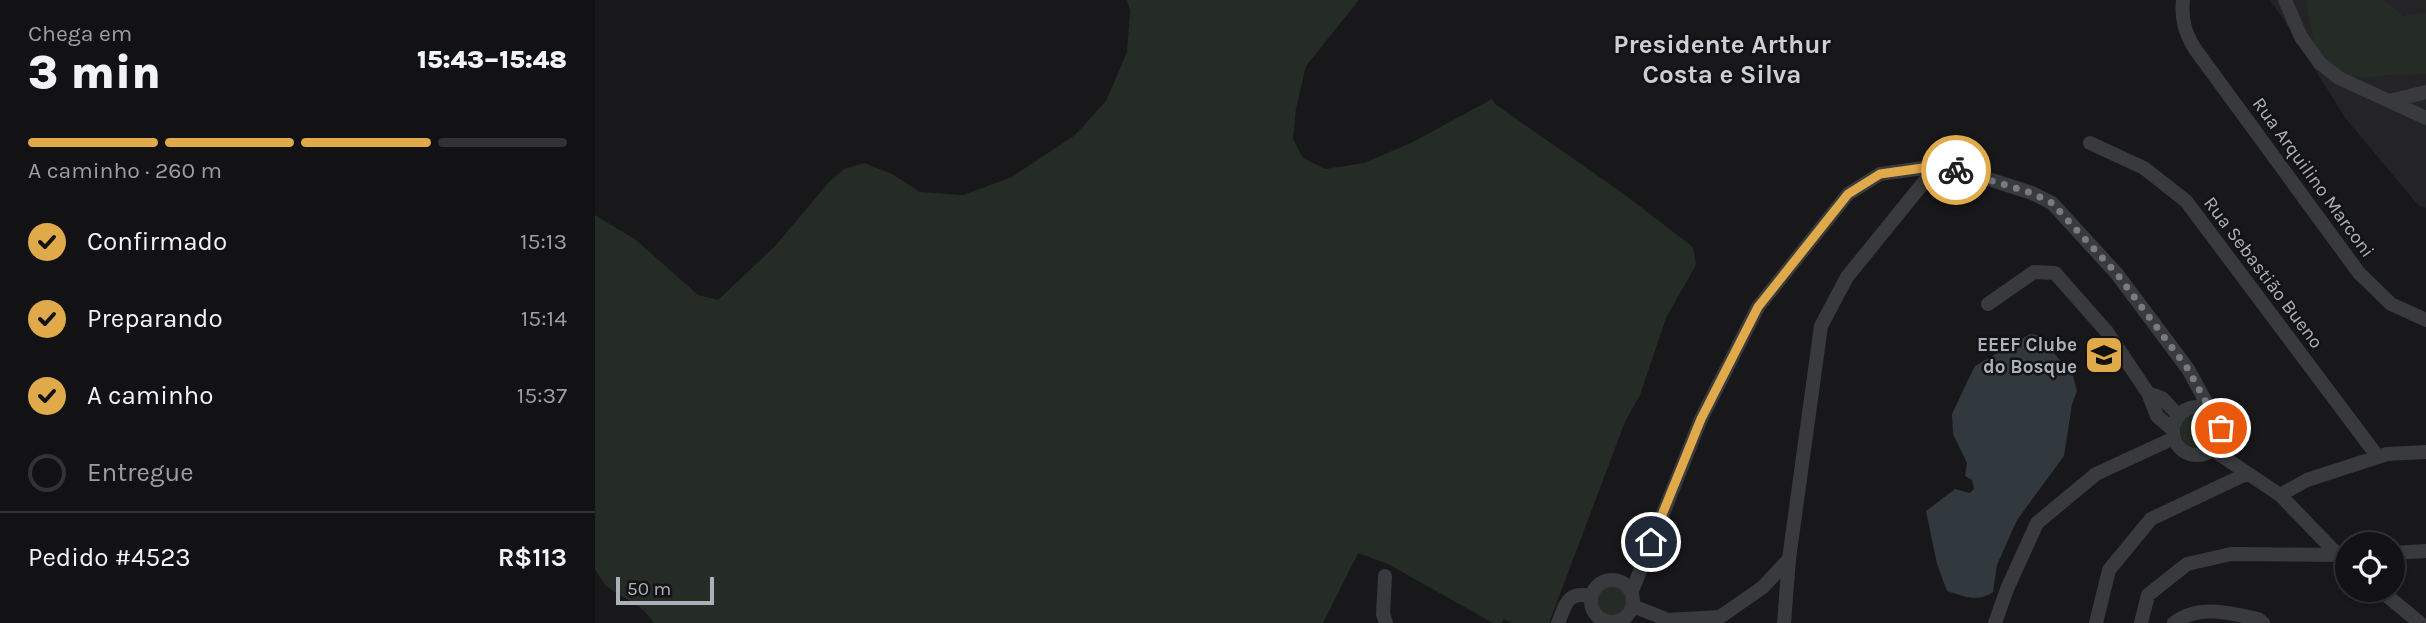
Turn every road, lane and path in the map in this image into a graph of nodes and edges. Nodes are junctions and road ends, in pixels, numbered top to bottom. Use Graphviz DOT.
graph roads {
  1 [pos="2183,0"];
  2 [pos="2285,0"];
  3 [pos="2426,92"];
  4 [pos="2389,101"];
  5 [pos="2426,118"];
  6 [pos="2090,143"];
  7 [pos="1937,166"];
  8 [pos="1988,304"];
  9 [pos="2426,320"];
  10 [pos="2148,393"];
  11 [pos="2211,411"];
  12 [pos="2179,416"];
  13 [pos="2174,434"];
  14 [pos="2213,450"];
  15 [pos="2426,452"];
  16 [pos="2378,457"];
  17 [pos="2246,474"];
  18 [pos="2280,495"];
  19 [pos="2335,548"];
  20 [pos="2426,551"];
  21 [pos="2405,552"];
  22 [pos="2335,557"];
  23 [pos="1790,559"];
  24 [pos="1385,576"];
  25 [pos="1591,596"];
  26 [pos="1632,599"];
  27 [pos="2395,602"];
  28 [pos="1386,623"];
  29 [pos="1558,623"];
  30 [pos="1784,623"];
  31 [pos="1995,623"];
  32 [pos="2096,623"];
  33 [pos="2141,623"];
  34 [pos="2174,623"];
  35 [pos="2263,623"];
  36 [pos="2420,623"];
  1 -- 9 [label="street, Rua Arquilino Marconi"];
  2 -- 4 [label="street"];
  3 -- 4 [label="street"];
  4 -- 5 [label="street"];
  6 -- 16 [label="street, Rua Sebastião Bueno"];
  7 -- 11 [label="street"];
  7 -- 23 [label="street"];
  7 -- 26 [label="street"];
  8 -- 10 [label="street"];
  10 -- 12 [label="street"];
  10 -- 13 [label="street"];
  11 -- 12 [label="street"];
  11 -- 14 [label="street"];
  12 -- 13 [label="street"];
  13 -- 14 [label="street"];
  13 -- 31 [label="street"];
  14 -- 17 [label="street"];
  15 -- 16 [label="street"];
  16 -- 18 [label="street"];
  17 -- 18 [label="street"];
  17 -- 32 [label="street"];
  18 -- 19 [label="street"];
  20 -- 21 [label="street"];
  22 -- 33 [label="street"];
  23 -- 26 [label="street"];
  23 -- 30 [label="street"];
  24 -- 28 [label="street"];
  25 -- 26 [label="street"];
  25 -- 26 [label="street"];
  25 -- 29 [label="street"];
  27 -- 36 [label="street"];
  34 -- 35 [label="street"];
}
